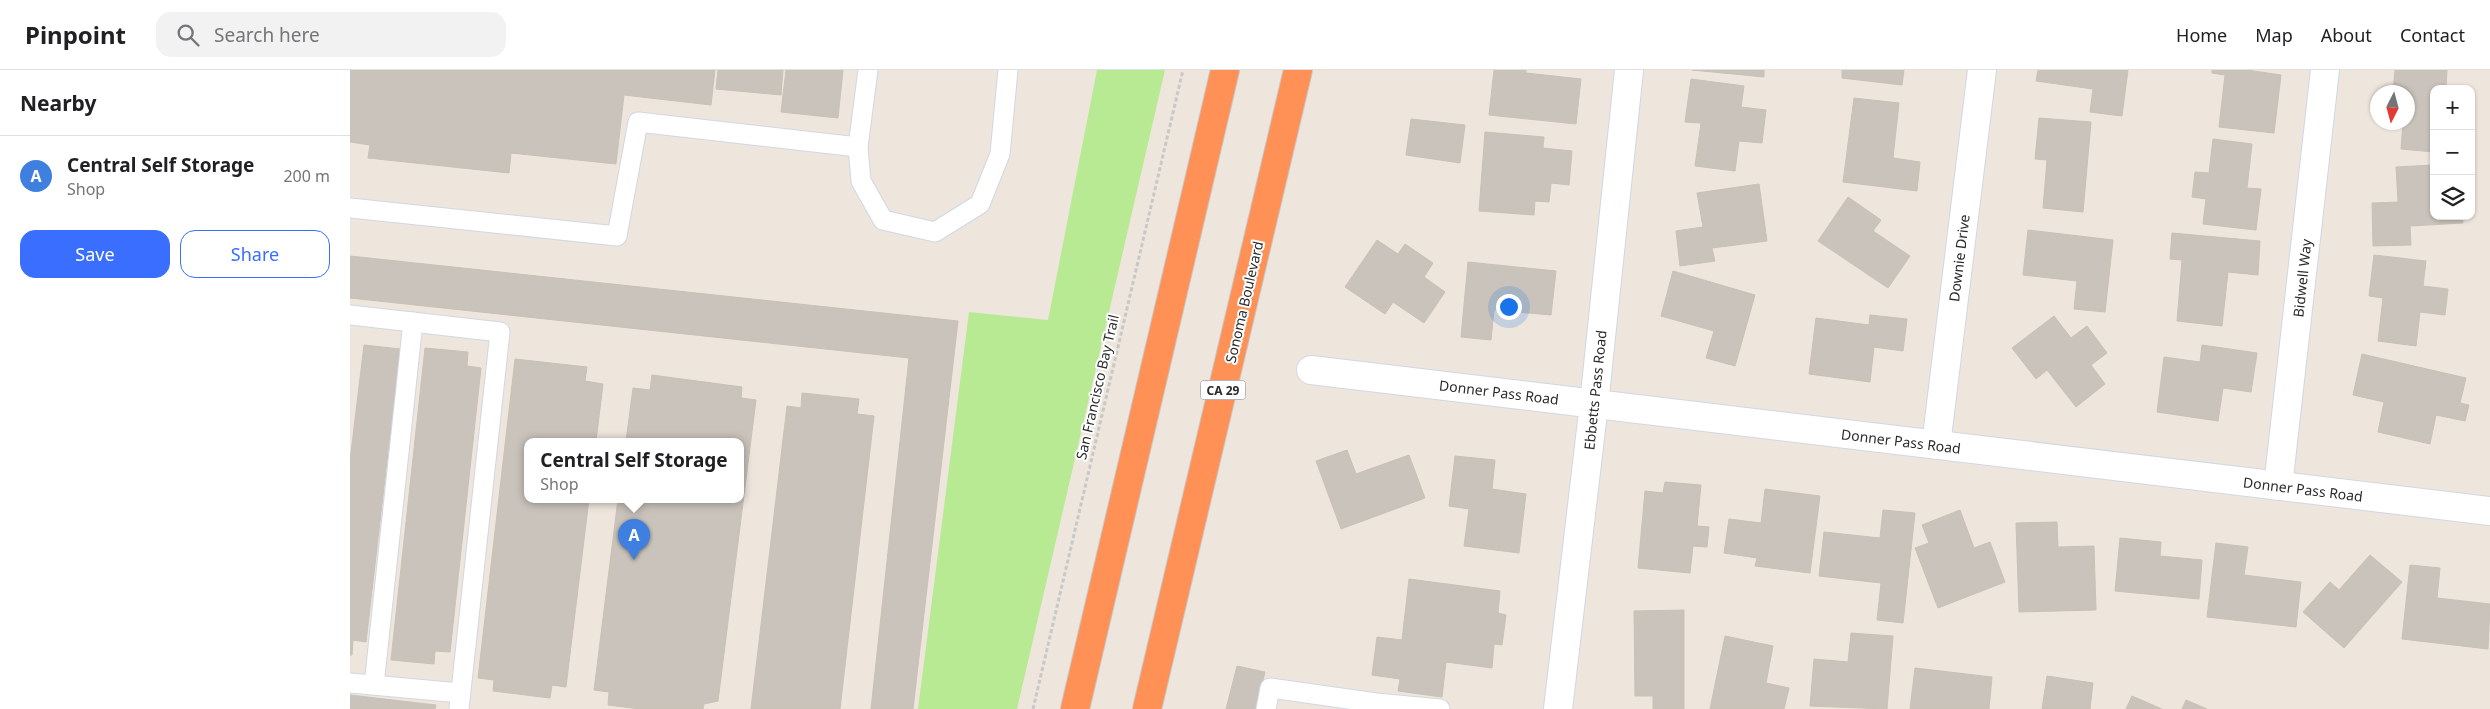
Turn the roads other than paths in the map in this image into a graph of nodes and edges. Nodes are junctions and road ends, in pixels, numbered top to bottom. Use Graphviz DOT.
graph roads {
  1 [pos="868,70"];
  2 [pos="1008,70"];
  3 [pos="1225,70"];
  4 [pos="1298,70"];
  5 [pos="1629,70"];
  6 [pos="1982,70"];
  7 [pos="2325,70"];
  8 [pos="858,147"];
  9 [pos="350,208"];
  10 [pos="350,315"];
  11 [pos="413,322"];
  12 [pos="1312,370"];
  13 [pos="1594,404"];
  14 [pos="1936,445"];
  15 [pos="2278,486"];
  16 [pos="2490,511"];
  17 [pos="350,683"];
  18 [pos="374,685"];
  19 [pos="460,701"];
  20 [pos="1074,709"];
  21 [pos="1147,709"];
  22 [pos="1266,709"];
  23 [pos="1440,709"];
  24 [pos="1558,709"];
  1 -- 8 [label="lane"];
  2 -- 8 [label="lane"];
  3 -- 20 [label="highway"];
  4 -- 21 [label="highway, Sonoma Boulevard / CA 29"];
  5 -- 13 [label="street, Ebbetts Pass Road"];
  6 -- 14 [label="street, Downie Drive"];
  7 -- 15 [label="street, Bidwell Way"];
  8 -- 9 [label="lane"];
  10 -- 11 [label="lane"];
  11 -- 18 [label="lane"];
  11 -- 19 [label="lane"];
  12 -- 13 [label="street, Donner Pass Road"];
  13 -- 14 [label="street, Donner Pass Road"];
  13 -- 24 [label="street, Ebbetts Pass Road"];
  14 -- 15 [label="street, Donner Pass Road"];
  15 -- 16 [label="street, Donner Pass Road"];
  17 -- 18 [label="lane"];
  18 -- 19 [label="lane"];
  22 -- 23 [label="lane"];
}
